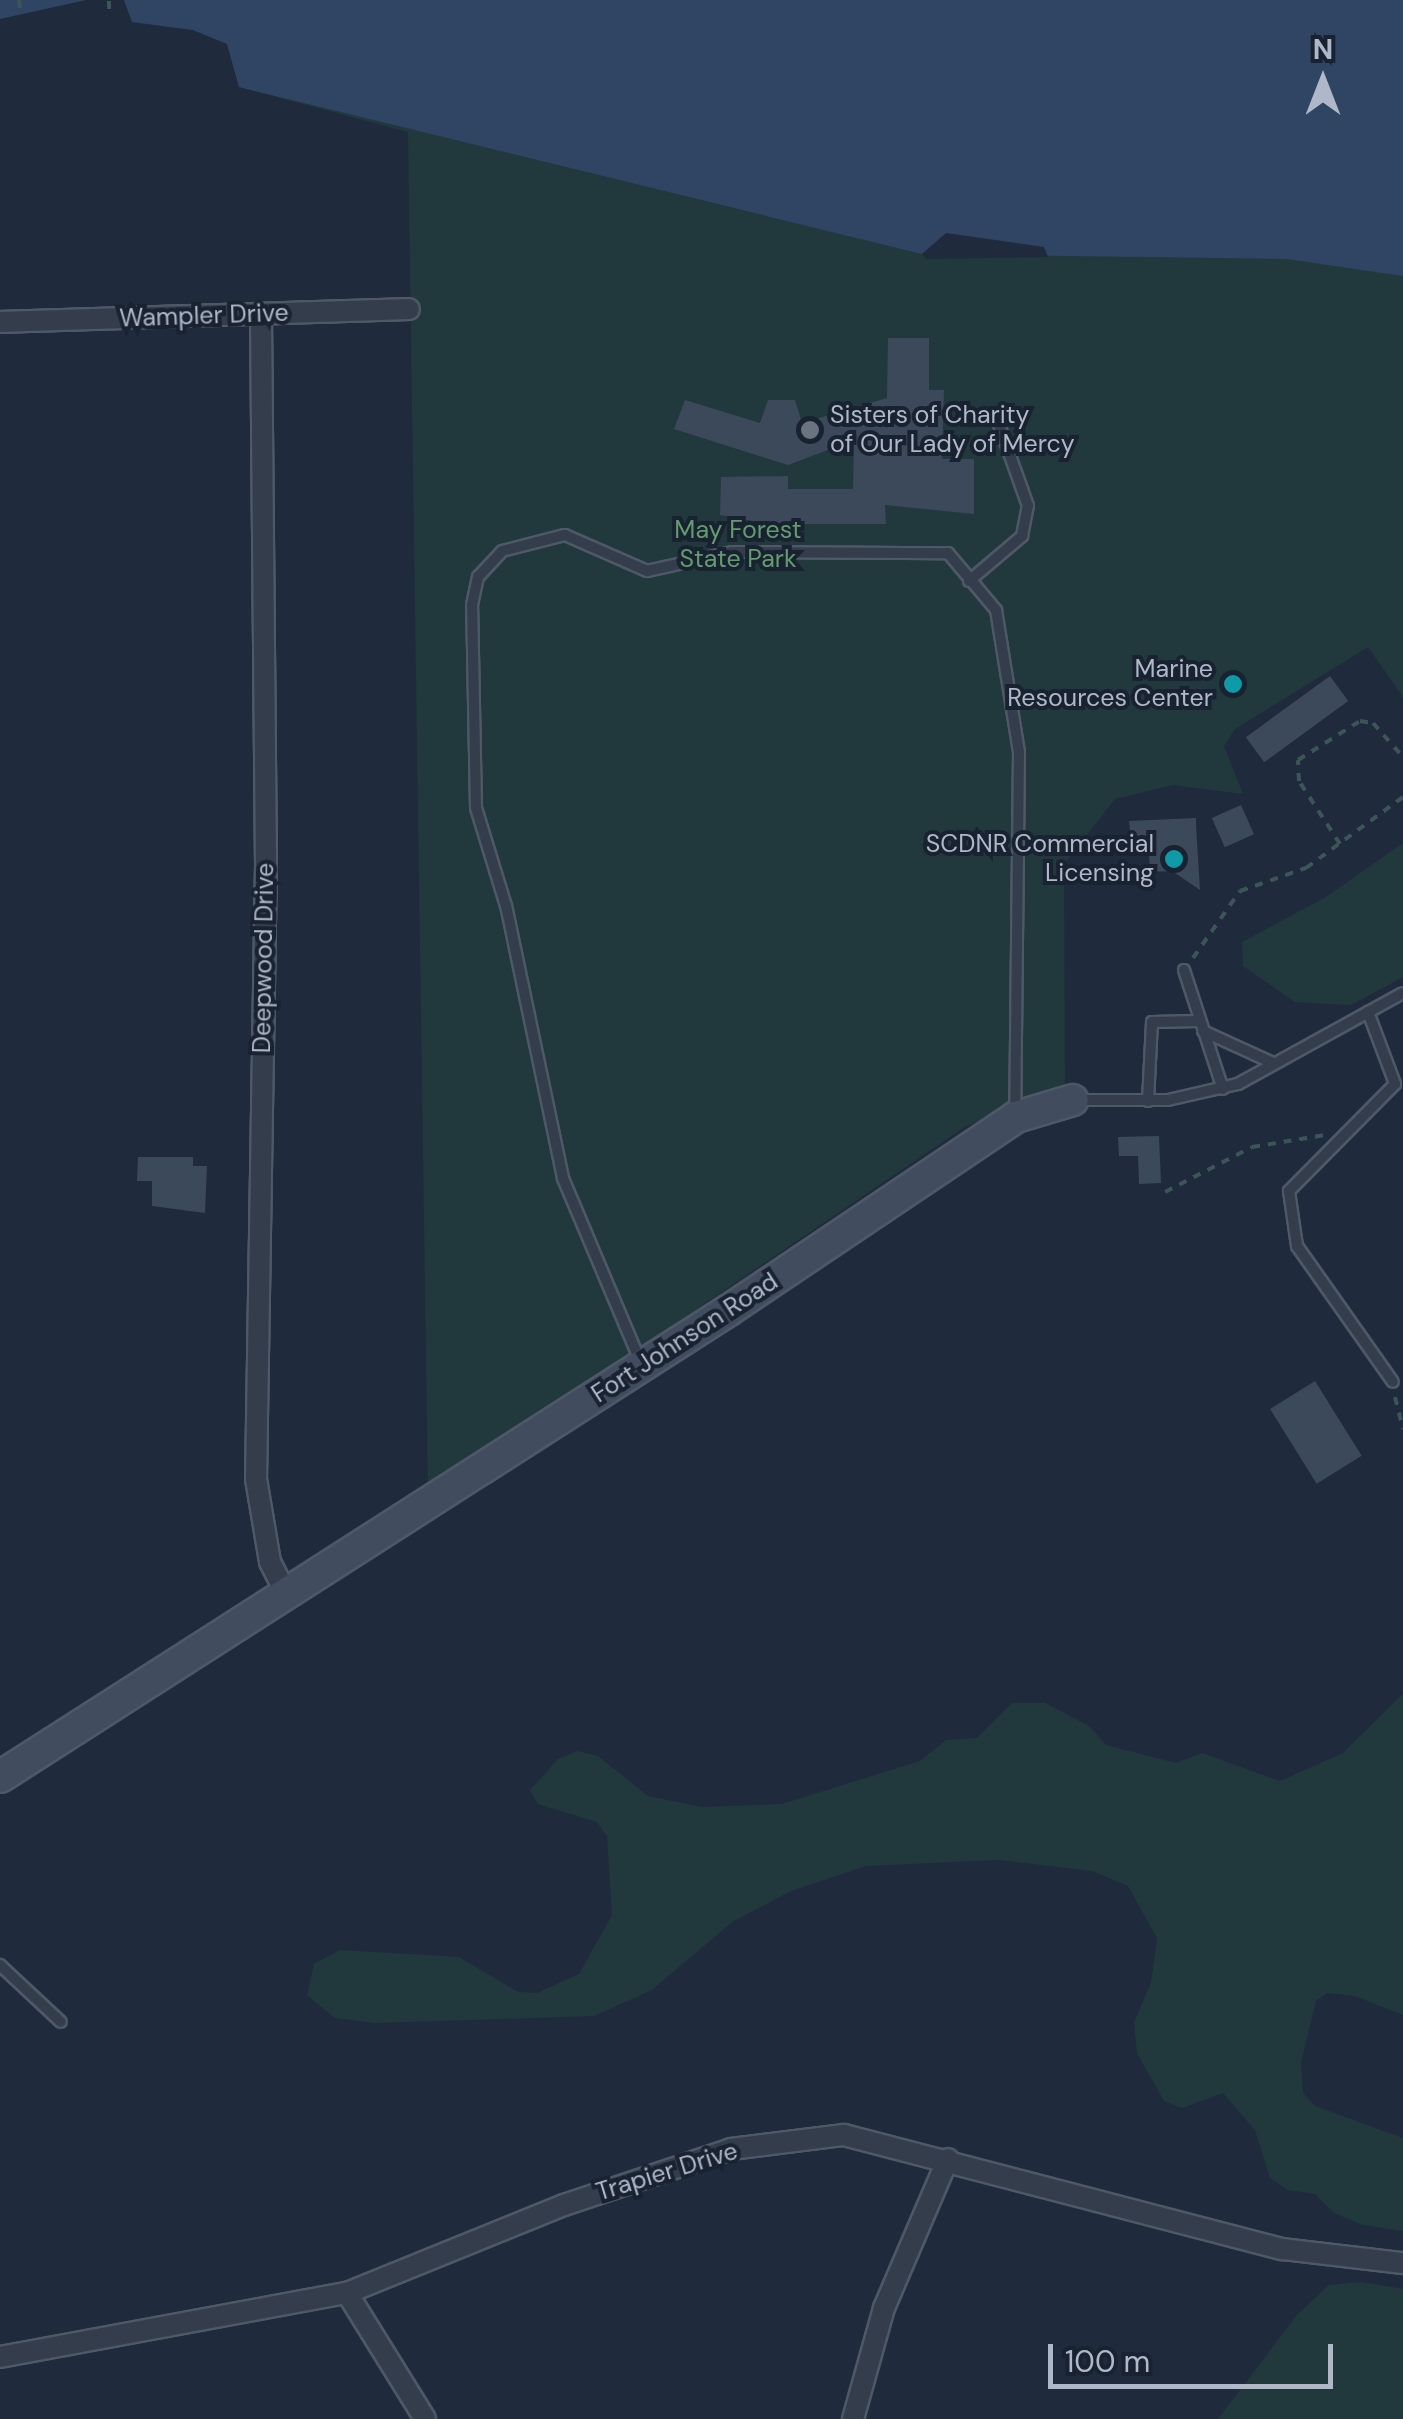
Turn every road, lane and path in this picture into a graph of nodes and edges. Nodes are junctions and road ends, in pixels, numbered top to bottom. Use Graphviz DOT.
graph roads {
  1 [pos="19,0"];
  2 [pos="110,0"];
  3 [pos="109,8"];
  4 [pos="20,16"];
  5 [pos="409,308"];
  6 [pos="262,315"];
  7 [pos="0,322"];
  8 [pos="998,419"];
  9 [pos="969,581"];
  10 [pos="1403,757"];
  11 [pos="1403,798"];
  12 [pos="1340,844"];
  13 [pos="1184,970"];
  14 [pos="1403,992"];
  15 [pos="1368,1012"];
  16 [pos="1201,1026"];
  17 [pos="1272,1063"];
  18 [pos="1224,1089"];
  19 [pos="1074,1100"];
  20 [pos="1148,1100"];
  21 [pos="1016,1117"];
  22 [pos="1345,1137"];
  23 [pos="1164,1192"];
  24 [pos="643,1366"];
  25 [pos="1393,1382"];
  26 [pos="1403,1430"];
  27 [pos="287,1595"];
  28 [pos="4,1767"];
  29 [pos="0,1965"];
  30 [pos="62,2022"];
  31 [pos="948,2159"];
  32 [pos="1403,2263"];
  33 [pos="346,2293"];
  34 [pos="0,2357"];
  35 [pos="425,2419"];
  36 [pos="853,2419"];
  1 -- 4 [label="path"];
  2 -- 3 [label="path"];
  5 -- 6 [label="street, Wampler Drive"];
  6 -- 7 [label="street, Wampler Drive"];
  6 -- 27 [label="street, Deepwood Drive"];
  8 -- 9 [label="lane"];
  9 -- 21 [label="lane"];
  9 -- 24 [label="lane"];
  10 -- 12 [label="path"];
  11 -- 12 [label="path"];
  12 -- 13 [label="path"];
  13 -- 16 [label="lane"];
  14 -- 15 [label="lane, Fort Johnson Road"];
  15 -- 17 [label="lane, Fort Johnson Road"];
  15 -- 22 [label="lane"];
  16 -- 17 [label="lane"];
  16 -- 18 [label="lane"];
  16 -- 20 [label="lane"];
  17 -- 18 [label="lane, Fort Johnson Road"];
  18 -- 20 [label="lane, Fort Johnson Road"];
  19 -- 20 [label="lane, Fort Johnson Road"];
  19 -- 21 [label="street, Fort Johnson Road"];
  21 -- 24 [label="street, Fort Johnson Road"];
  22 -- 23 [label="path"];
  22 -- 25 [label="lane"];
  24 -- 27 [label="street, Fort Johnson Road"];
  25 -- 26 [label="path"];
  27 -- 28 [label="street, Fort Johnson Road"];
  29 -- 30 [label="lane"];
  31 -- 32 [label="street, Trapier Drive"];
  31 -- 33 [label="street, Trapier Drive"];
  31 -- 36 [label="street"];
  33 -- 34 [label="street, Trapier Drive"];
  33 -- 35 [label="street"];
}
